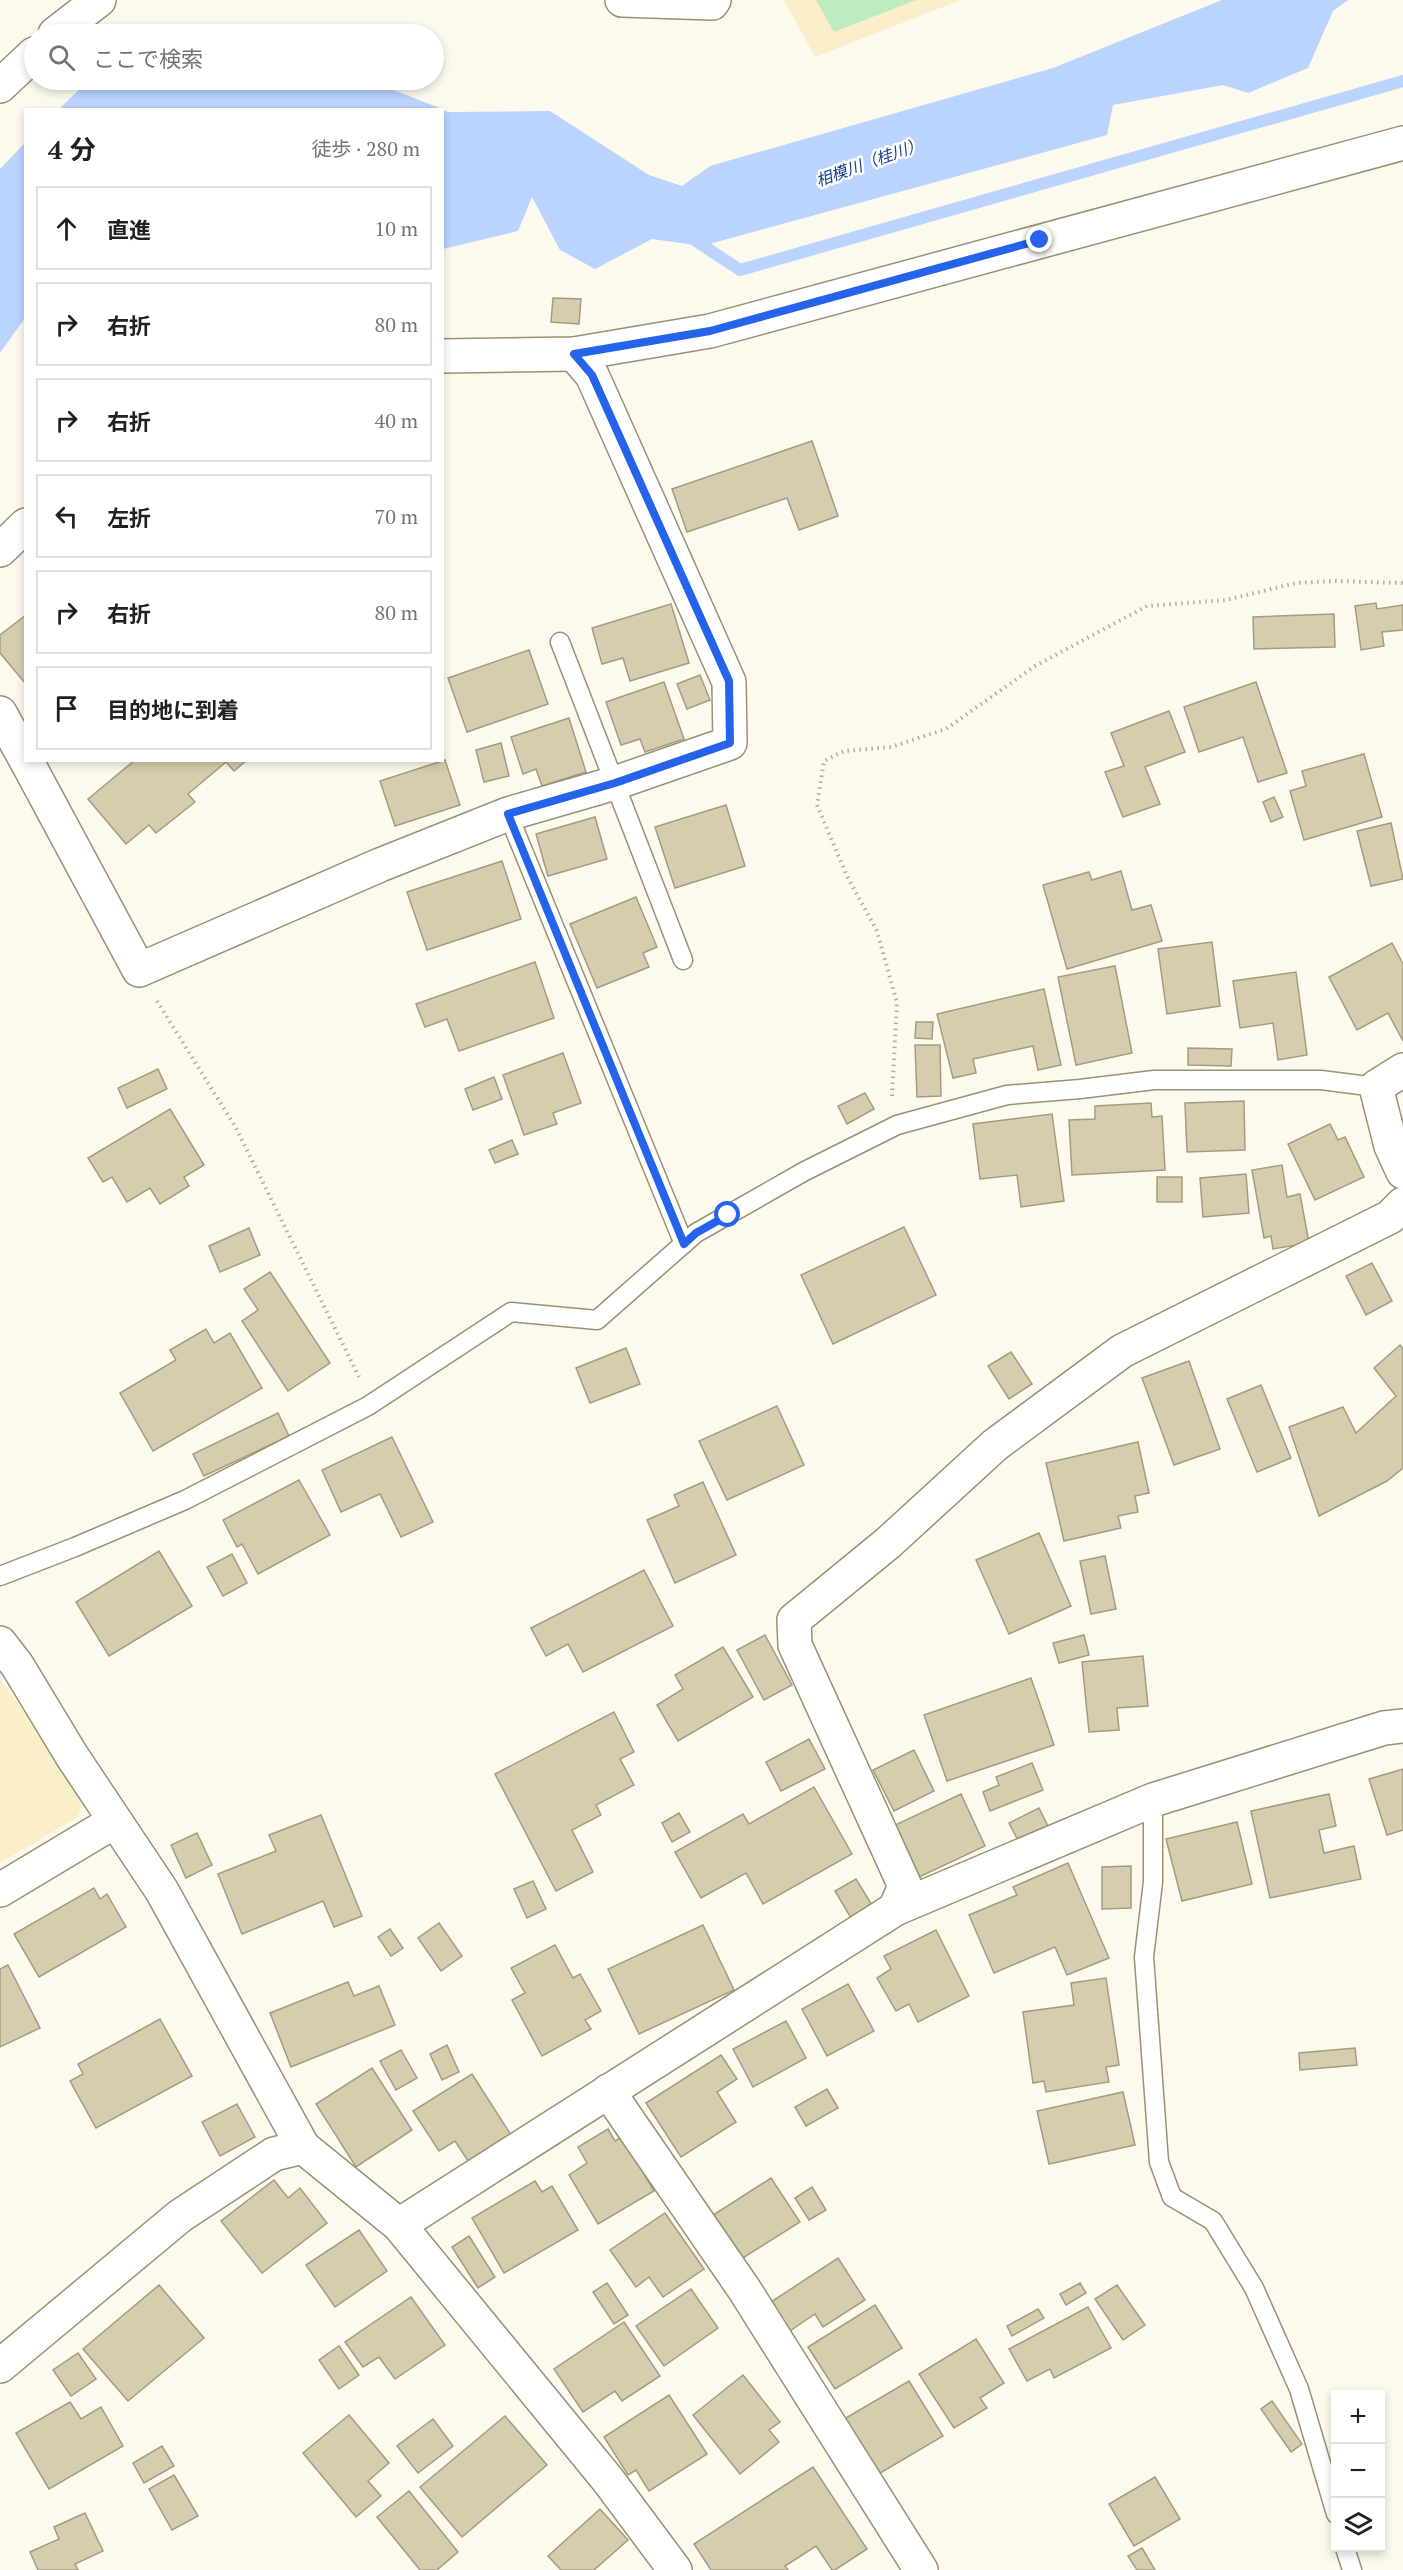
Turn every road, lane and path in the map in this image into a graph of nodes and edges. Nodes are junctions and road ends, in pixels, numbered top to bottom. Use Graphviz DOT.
graph roads {
  1 [pos="99,0"];
  2 [pos="622,0"];
  3 [pos="714,0"];
  4 [pos="59,20"];
  5 [pos="24,63"];
  6 [pos="0,86"];
  7 [pos="1403,143"];
  8 [pos="574,354"];
  9 [pos="444,356"];
  10 [pos="24,527"];
  11 [pos="0,549"];
  12 [pos="1403,583"];
  13 [pos="560,642"];
  14 [pos="0,713"];
  15 [pos="24,756"];
  16 [pos="27,762"];
  17 [pos="615,783"];
  18 [pos="508,814"];
  19 [pos="683,960"];
  20 [pos="139,970"];
  21 [pos="1390,1078"];
  22 [pos="897,1125"];
  23 [pos="1403,1172"];
  24 [pos="1403,1204"];
  25 [pos="684,1244"];
  26 [pos="368,1406"];
  27 [pos="0,1576"];
  28 [pos="0,1643"];
  29 [pos="1403,1726"];
  30 [pos="1153,1800"];
  31 [pos="115,1821"];
  32 [pos="0,1890"];
  33 [pos="895,1909"];
  34 [pos="608,2091"];
  35 [pos="303,2147"];
  36 [pos="399,2225"];
  37 [pos="0,2366"];
  38 [pos="1331,2500"];
  39 [pos="1347,2552"];
  40 [pos="675,2570"];
  41 [pos="921,2570"];
  42 [pos="1352,2570"];
  1 -- 4 [label="street"];
  2 -- 3 [label="street"];
  5 -- 6 [label="street"];
  7 -- 8 [label="street"];
  8 -- 9 [label="street"];
  8 -- 17 [label="street"];
  10 -- 11 [label="street"];
  12 -- 22 [label="path"];
  13 -- 17 [label="lane"];
  14 -- 15 [label="street"];
  16 -- 20 [label="street"];
  17 -- 18 [label="street"];
  17 -- 19 [label="lane"];
  18 -- 20 [label="street"];
  18 -- 25 [label="lane"];
  20 -- 26 [label="path"];
  21 -- 22 [label="lane"];
  21 -- 23 [label="street"];
  22 -- 25 [label="lane"];
  24 -- 33 [label="street"];
  25 -- 26 [label="lane"];
  26 -- 27 [label="lane"];
  28 -- 31 [label="street"];
  29 -- 30 [label="street"];
  30 -- 33 [label="street"];
  30 -- 38 [label="lane"];
  31 -- 32 [label="street"];
  31 -- 35 [label="street"];
  33 -- 34 [label="street"];
  34 -- 36 [label="street"];
  34 -- 41 [label="street"];
  35 -- 36 [label="street"];
  35 -- 37 [label="street"];
  36 -- 40 [label="street"];
  39 -- 42 [label="lane"];
}
